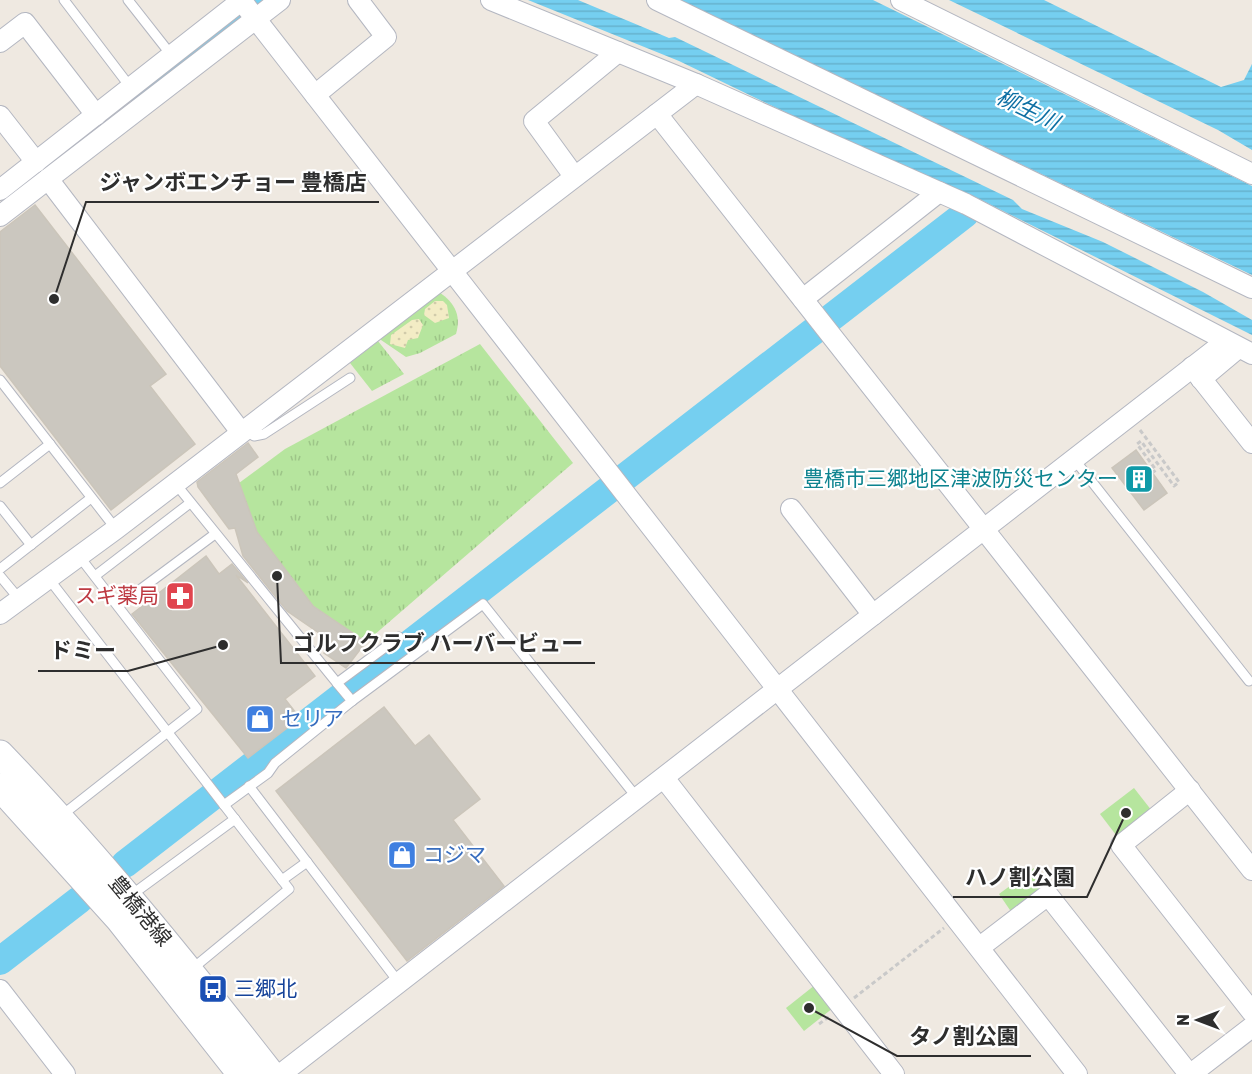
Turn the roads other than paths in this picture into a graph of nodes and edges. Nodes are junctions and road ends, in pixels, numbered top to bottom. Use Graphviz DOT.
graph roads {
  1 [pos="64,0"];
  2 [pos="129,0"];
  3 [pos="280,0"];
  4 [pos="358,0"];
  5 [pos="491,0"];
  6 [pos="657,0"];
  7 [pos="901,0"];
  8 [pos="243,8"];
  9 [pos="0,42"];
  10 [pos="618,52"];
  11 [pos="172,56"];
  12 [pos="696,84"];
  13 [pos="131,88"];
  14 [pos="315,95"];
  15 [pos="657,114"];
  16 [pos="96,115"];
  17 [pos="0,116"];
  18 [pos="36,162"];
  19 [pos="1252,174"];
  20 [pos="574,176"];
  21 [pos="48,179"];
  22 [pos="0,190"];
  23 [pos="939,192"];
  24 [pos="0,216"];
  25 [pos="452,269"];
  26 [pos="1252,288"];
  27 [pos="803,299"];
  28 [pos="1238,348"];
  29 [pos="1196,373"];
  30 [pos="350,378"];
  31 [pos="0,380"];
  32 [pos="243,431"];
  33 [pos="1252,443"];
  34 [pos="50,444"];
  35 [pos="1074,459"];
  36 [pos="0,483"];
  37 [pos="175,483"];
  38 [pos="91,498"];
  39 [pos="190,503"];
  40 [pos="0,506"];
  41 [pos="791,508"];
  42 [pos="116,529"];
  43 [pos="983,530"];
  44 [pos="215,534"];
  45 [pos="31,544"];
  46 [pos="79,556"];
  47 [pos="0,569"];
  48 [pos="0,576"];
  49 [pos="94,576"];
  50 [pos="49,579"];
  51 [pos="20,600"];
  52 [pos="117,606"];
  53 [pos="0,614"];
  54 [pos="873,615"];
  55 [pos="399,637"];
  56 [pos="1249,681"];
  57 [pos="777,690"];
  58 [pos="345,692"];
  59 [pos="167,732"];
  60 [pos="0,754"];
  61 [pos="664,778"];
  62 [pos="249,786"];
  63 [pos="0,787"];
  64 [pos="1190,790"];
  65 [pos="638,799"];
  66 [pos="222,802"];
  67 [pos="59,818"];
  68 [pos="235,819"];
  69 [pos="307,862"];
  70 [pos="1252,870"];
  71 [pos="282,880"];
  72 [pos="128,897"];
  73 [pos="980,947"];
  74 [pos="190,970"];
  75 [pos="400,984"];
  76 [pos="0,990"];
  77 [pos="1252,1012"];
  78 [pos="1252,1027"];
  79 [pos="65,1074"];
  80 [pos="242,1074"];
  81 [pos="271,1074"];
  82 [pos="281,1074"];
  83 [pos="894,1074"];
  84 [pos="1077,1074"];
  85 [pos="1190,1074"];
  1 -- 13 [label="lane"];
  2 -- 11 [label="lane"];
  3 -- 8 [label="street"];
  4 -- 14 [label="street"];
  5 -- 10 [label="street"];
  6 -- 26 [label="street"];
  7 -- 19 [label="street"];
  8 -- 11 [label="street"];
  8 -- 14 [label="street"];
  8 -- 21 [label="street"];
  9 -- 16 [label="street"];
  10 -- 12 [label="street"];
  10 -- 20 [label="street"];
  11 -- 13 [label="street"];
  12 -- 15 [label="street"];
  12 -- 23 [label="street"];
  13 -- 16 [label="street"];
  14 -- 25 [label="street"];
  15 -- 20 [label="street"];
  15 -- 27 [label="street"];
  16 -- 18 [label="street"];
  17 -- 18 [label="street"];
  18 -- 22 [label="street"];
  20 -- 25 [label="street"];
  21 -- 24 [label="street"];
  21 -- 32 [label="street"];
  23 -- 27 [label="street"];
  23 -- 28 [label="street"];
  25 -- 32 [label="street"];
  25 -- 57 [label="street"];
  27 -- 43 [label="street"];
  28 -- 29 [label="street"];
  29 -- 33 [label="street"];
  29 -- 35 [label="street"];
  30 -- 32 [label="lane"];
  31 -- 34 [label="lane"];
  32 -- 37 [label="street"];
  34 -- 36 [label="lane"];
  34 -- 38 [label="lane"];
  35 -- 43 [label="street"];
  35 -- 56 [label="lane"];
  37 -- 39 [label="lane"];
  37 -- 42 [label="street"];
  38 -- 42 [label="lane"];
  38 -- 45 [label="lane"];
  39 -- 44 [label="lane"];
  39 -- 49 [label="lane"];
  40 -- 45 [label="lane"];
  41 -- 54 [label="street"];
  42 -- 46 [label="street"];
  43 -- 54 [label="street"];
  43 -- 64 [label="street"];
  44 -- 52 [label="lane"];
  44 -- 58 [label="lane"];
  45 -- 47 [label="lane"];
  46 -- 49 [label="lane"];
  46 -- 50 [label="street"];
  48 -- 51 [label="lane"];
  49 -- 52 [label="lane"];
  50 -- 51 [label="street"];
  50 -- 59 [label="lane"];
  51 -- 53 [label="street"];
  52 -- 59 [label="lane"];
  54 -- 57 [label="street"];
  55 -- 58 [label="lane"];
  57 -- 61 [label="street"];
  57 -- 73 [label="street"];
  58 -- 62 [label="lane"];
  58 -- 65 [label="lane"];
  59 -- 66 [label="lane"];
  59 -- 67 [label="lane"];
  60 -- 67 [label="main road, 豊橋港線"];
  61 -- 65 [label="street"];
  61 -- 83 [label="street"];
  62 -- 66 [label="lane"];
  62 -- 69 [label="lane"];
  63 -- 80 [label="main road, 豊橋港線"];
  64 -- 70 [label="street"];
  64 -- 77 [label="street"];
  65 -- 75 [label="street"];
  66 -- 68 [label="lane"];
  67 -- 72 [label="main road, 豊橋港線"];
  68 -- 71 [label="lane"];
  68 -- 72 [label="lane"];
  69 -- 71 [label="lane"];
  69 -- 75 [label="lane"];
  71 -- 74 [label="lane"];
  72 -- 74 [label="main road, 豊橋港線"];
  73 -- 84 [label="street"];
  73 -- 85 [label="street"];
  74 -- 81 [label="main road, 豊橋港線"];
  75 -- 82 [label="street"];
  76 -- 79 [label="street"];
  78 -- 85 [label="street"];
}
